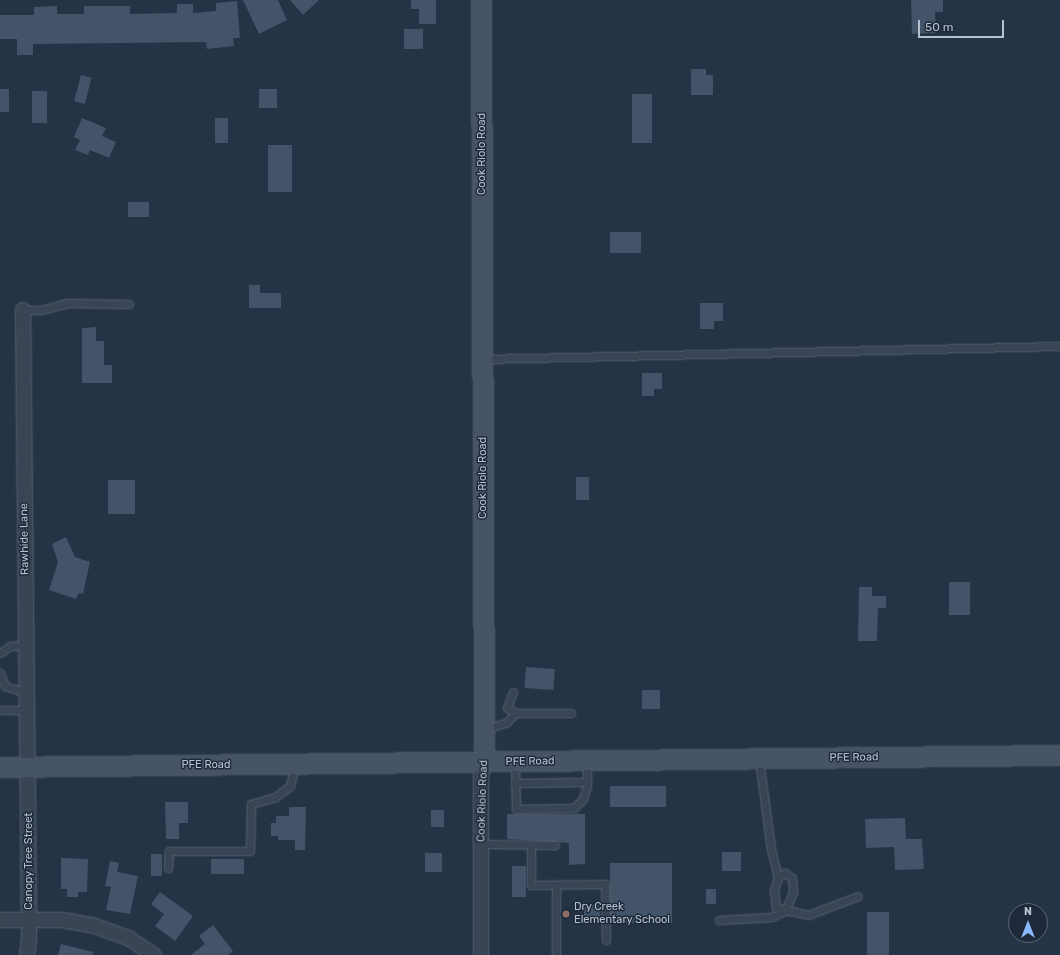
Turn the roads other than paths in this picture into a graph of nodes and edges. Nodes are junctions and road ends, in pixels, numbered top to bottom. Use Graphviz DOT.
graph roads {
  1 [pos="481,0"];
  2 [pos="129,304"];
  3 [pos="23,310"];
  4 [pos="1060,346"];
  5 [pos="482,359"];
  6 [pos="26,645"];
  7 [pos="0,653"];
  8 [pos="0,673"];
  9 [pos="513,692"];
  10 [pos="27,693"];
  11 [pos="0,710"];
  12 [pos="27,710"];
  13 [pos="516,713"];
  14 [pos="571,714"];
  15 [pos="484,730"];
  16 [pos="1060,755"];
  17 [pos="759,759"];
  18 [pos="515,762"];
  19 [pos="587,762"];
  20 [pos="484,763"];
  21 [pos="295,765"];
  22 [pos="0,767"];
  23 [pos="28,767"];
  24 [pos="587,782"];
  25 [pos="516,783"];
  26 [pos="481,844"];
  27 [pos="531,845"];
  28 [pos="554,845"];
  29 [pos="168,868"];
  30 [pos="778,877"];
  31 [pos="556,885"];
  32 [pos="858,896"];
  33 [pos="785,911"];
  34 [pos="0,920"];
  35 [pos="29,920"];
  36 [pos="719,920"];
  37 [pos="606,940"];
  38 [pos="26,955"];
  39 [pos="154,955"];
  40 [pos="480,955"];
  41 [pos="556,955"];
  1 -- 5 [label="main road, Cook Riolo Road"];
  2 -- 3 [label="lane"];
  3 -- 6 [label="street, Rawhide Lane"];
  4 -- 5 [label="lane"];
  5 -- 15 [label="main road, Cook Riolo Road"];
  6 -- 7 [label="lane"];
  6 -- 10 [label="street, Rawhide Lane"];
  8 -- 10 [label="lane"];
  9 -- 13 [label="lane"];
  10 -- 12 [label="street, Rawhide Lane"];
  11 -- 12 [label="lane"];
  12 -- 23 [label="street, Rawhide Lane"];
  13 -- 14 [label="lane"];
  13 -- 15 [label="lane"];
  15 -- 20 [label="main road, Cook Riolo Road"];
  16 -- 17 [label="main road, PFE Road"];
  17 -- 19 [label="main road, PFE Road"];
  17 -- 30 [label="lane"];
  18 -- 19 [label="main road, PFE Road"];
  18 -- 20 [label="main road, PFE Road"];
  18 -- 25 [label="lane"];
  19 -- 24 [label="lane"];
  20 -- 21 [label="main road, PFE Road"];
  20 -- 26 [label="street, Cook Riolo Road"];
  21 -- 23 [label="main road, PFE Road"];
  21 -- 29 [label="lane"];
  22 -- 23 [label="main road, PFE Road"];
  23 -- 35 [label="street, Canopy Tree Street"];
  24 -- 25 [label="lane"];
  24 -- 25 [label="lane"];
  26 -- 27 [label="lane"];
  26 -- 40 [label="street, Cook Riolo Road"];
  27 -- 28 [label="lane"];
  27 -- 31 [label="lane"];
  30 -- 33 [label="lane"];
  30 -- 33 [label="lane"];
  31 -- 37 [label="lane"];
  31 -- 41 [label="lane"];
  32 -- 33 [label="lane"];
  33 -- 36 [label="lane"];
  34 -- 35 [label="street"];
  35 -- 38 [label="street, Canopy Tree Street"];
  35 -- 39 [label="street"];
}
